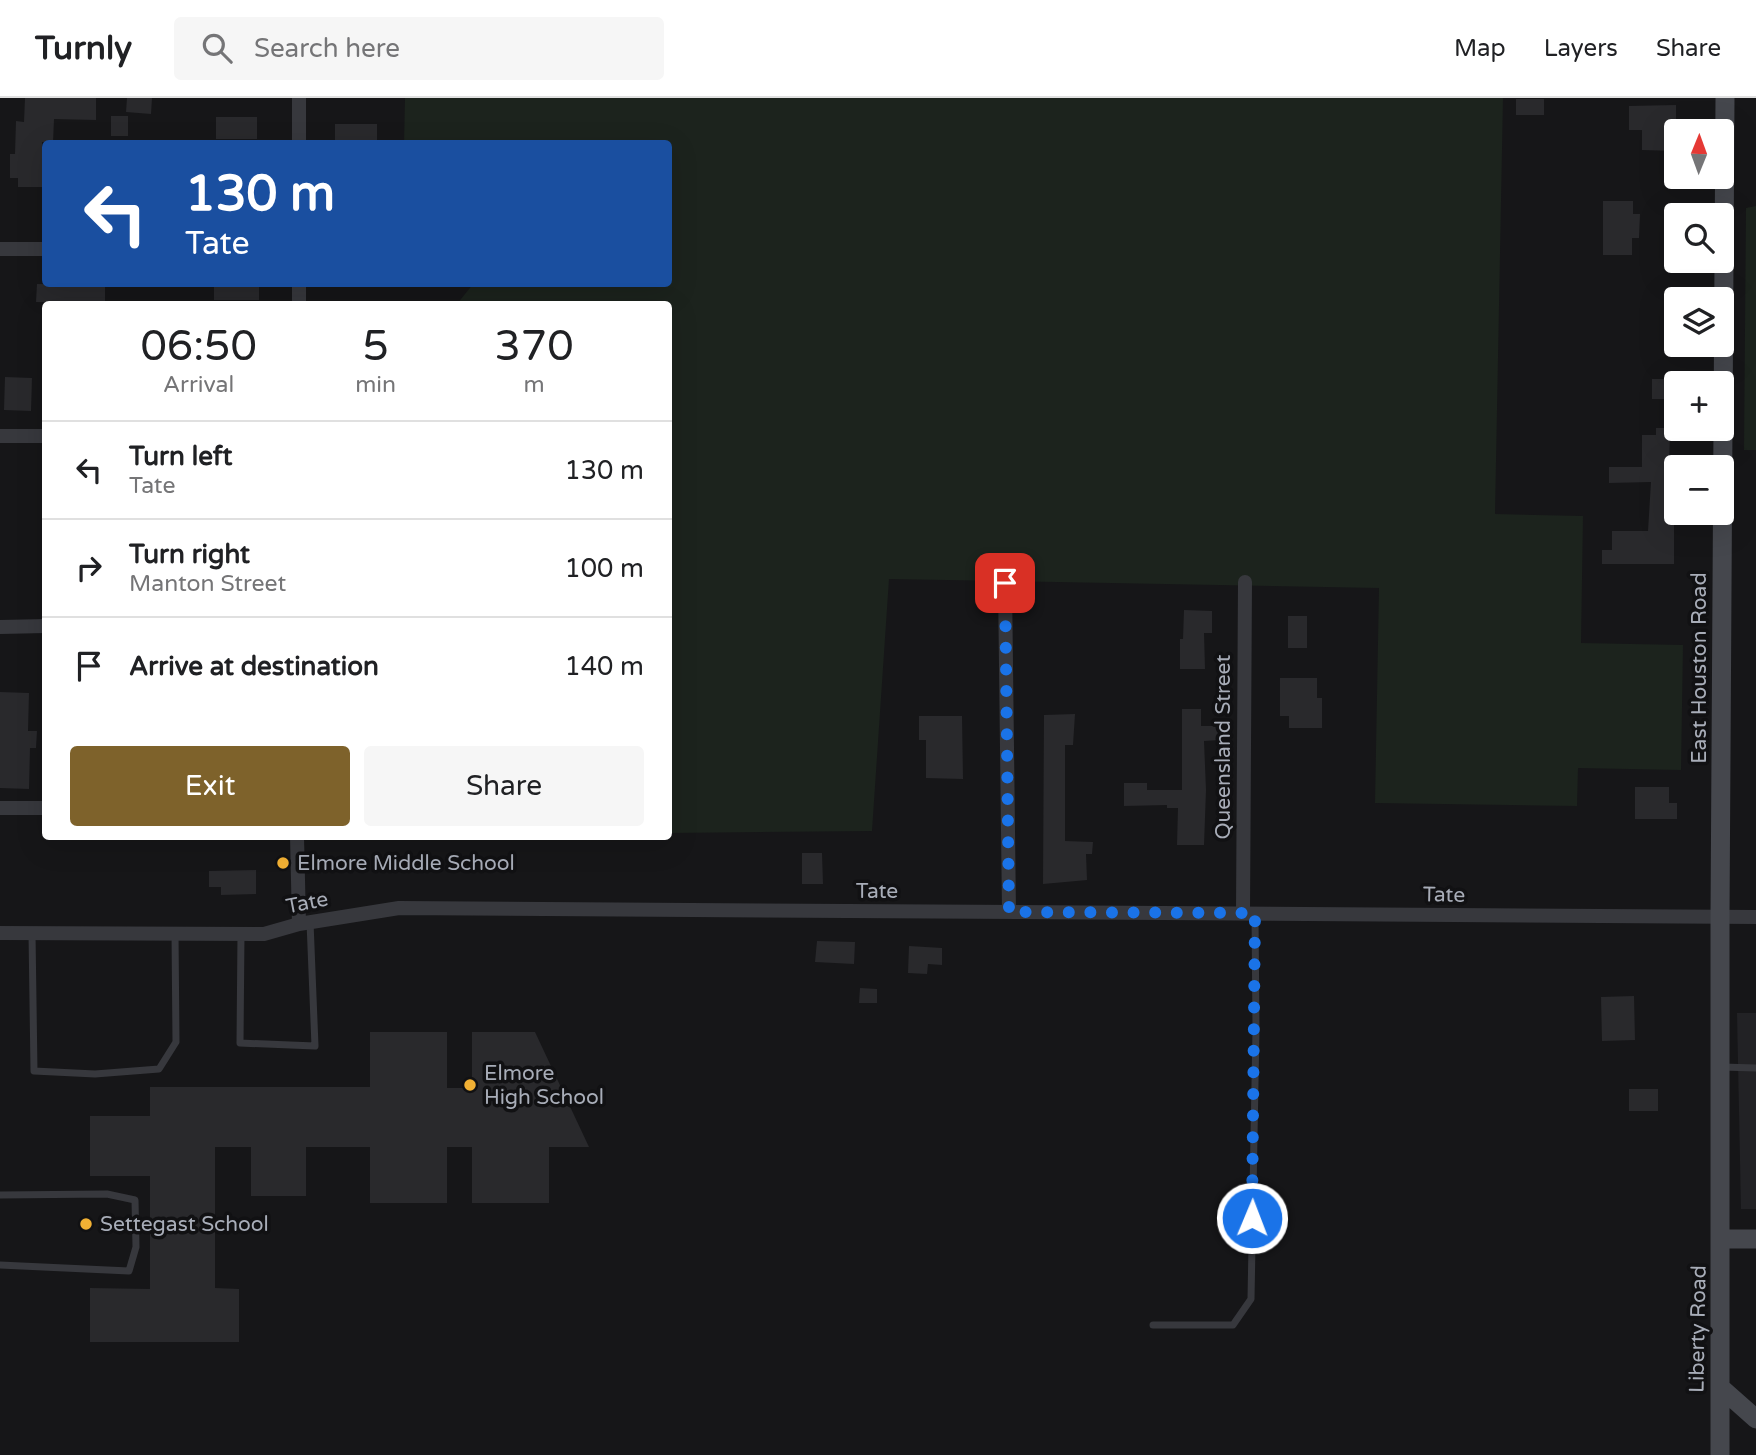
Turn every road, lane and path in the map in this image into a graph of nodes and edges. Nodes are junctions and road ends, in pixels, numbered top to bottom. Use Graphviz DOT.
graph roads {
  1 [pos="299,98"];
  2 [pos="1725,98"];
  3 [pos="299,140"];
  4 [pos="0,249"];
  5 [pos="42,249"];
  6 [pos="0,436"];
  7 [pos="42,436"];
  8 [pos="1245,582"];
  9 [pos="1005,583"];
  10 [pos="0,626"];
  11 [pos="42,626"];
  12 [pos="0,808"];
  13 [pos="42,808"];
  14 [pos="297,840"];
  15 [pos="1009,912"];
  16 [pos="1249,913"];
  17 [pos="1720,917"];
  18 [pos="1756,917"];
  19 [pos="304,923"];
  20 [pos="0,933"];
  21 [pos="32,933"];
  22 [pos="175,933"];
  23 [pos="240,934"];
  24 [pos="1721,1067"];
  25 [pos="1756,1068"];
  26 [pos="0,1195"];
  27 [pos="1721,1239"];
  28 [pos="1756,1239"];
  29 [pos="0,1265"];
  30 [pos="1153,1325"];
  31 [pos="1720,1387"];
  32 [pos="1756,1419"];
  33 [pos="1720,1455"];
  1 -- 3 [label="street"];
  2 -- 17 [label="street, East Houston Road"];
  4 -- 5 [label="street"];
  6 -- 7 [label="street"];
  8 -- 16 [label="street, Queensland Street"];
  9 -- 15 [label="street"];
  10 -- 11 [label="street"];
  12 -- 13 [label="street"];
  14 -- 19 [label="street"];
  15 -- 16 [label="street, Tate"];
  15 -- 19 [label="street, Tate"];
  16 -- 17 [label="street, Tate"];
  16 -- 30 [label="lane"];
  17 -- 18 [label="street, Tate"];
  17 -- 24 [label="street, East Houston Road"];
  19 -- 23 [label="street, Tate"];
  19 -- 23 [label="lane"];
  20 -- 21 [label="street, Tate"];
  21 -- 22 [label="street, Tate"];
  21 -- 22 [label="lane"];
  22 -- 23 [label="street, Tate"];
  24 -- 25 [label="lane"];
  24 -- 27 [label="street, East Houston Road"];
  26 -- 29 [label="lane"];
  27 -- 28 [label="street, Liberty Road"];
  27 -- 31 [label="street, Liberty Road"];
  31 -- 32 [label="street"];
  31 -- 33 [label="street, Liberty Road"];
}
